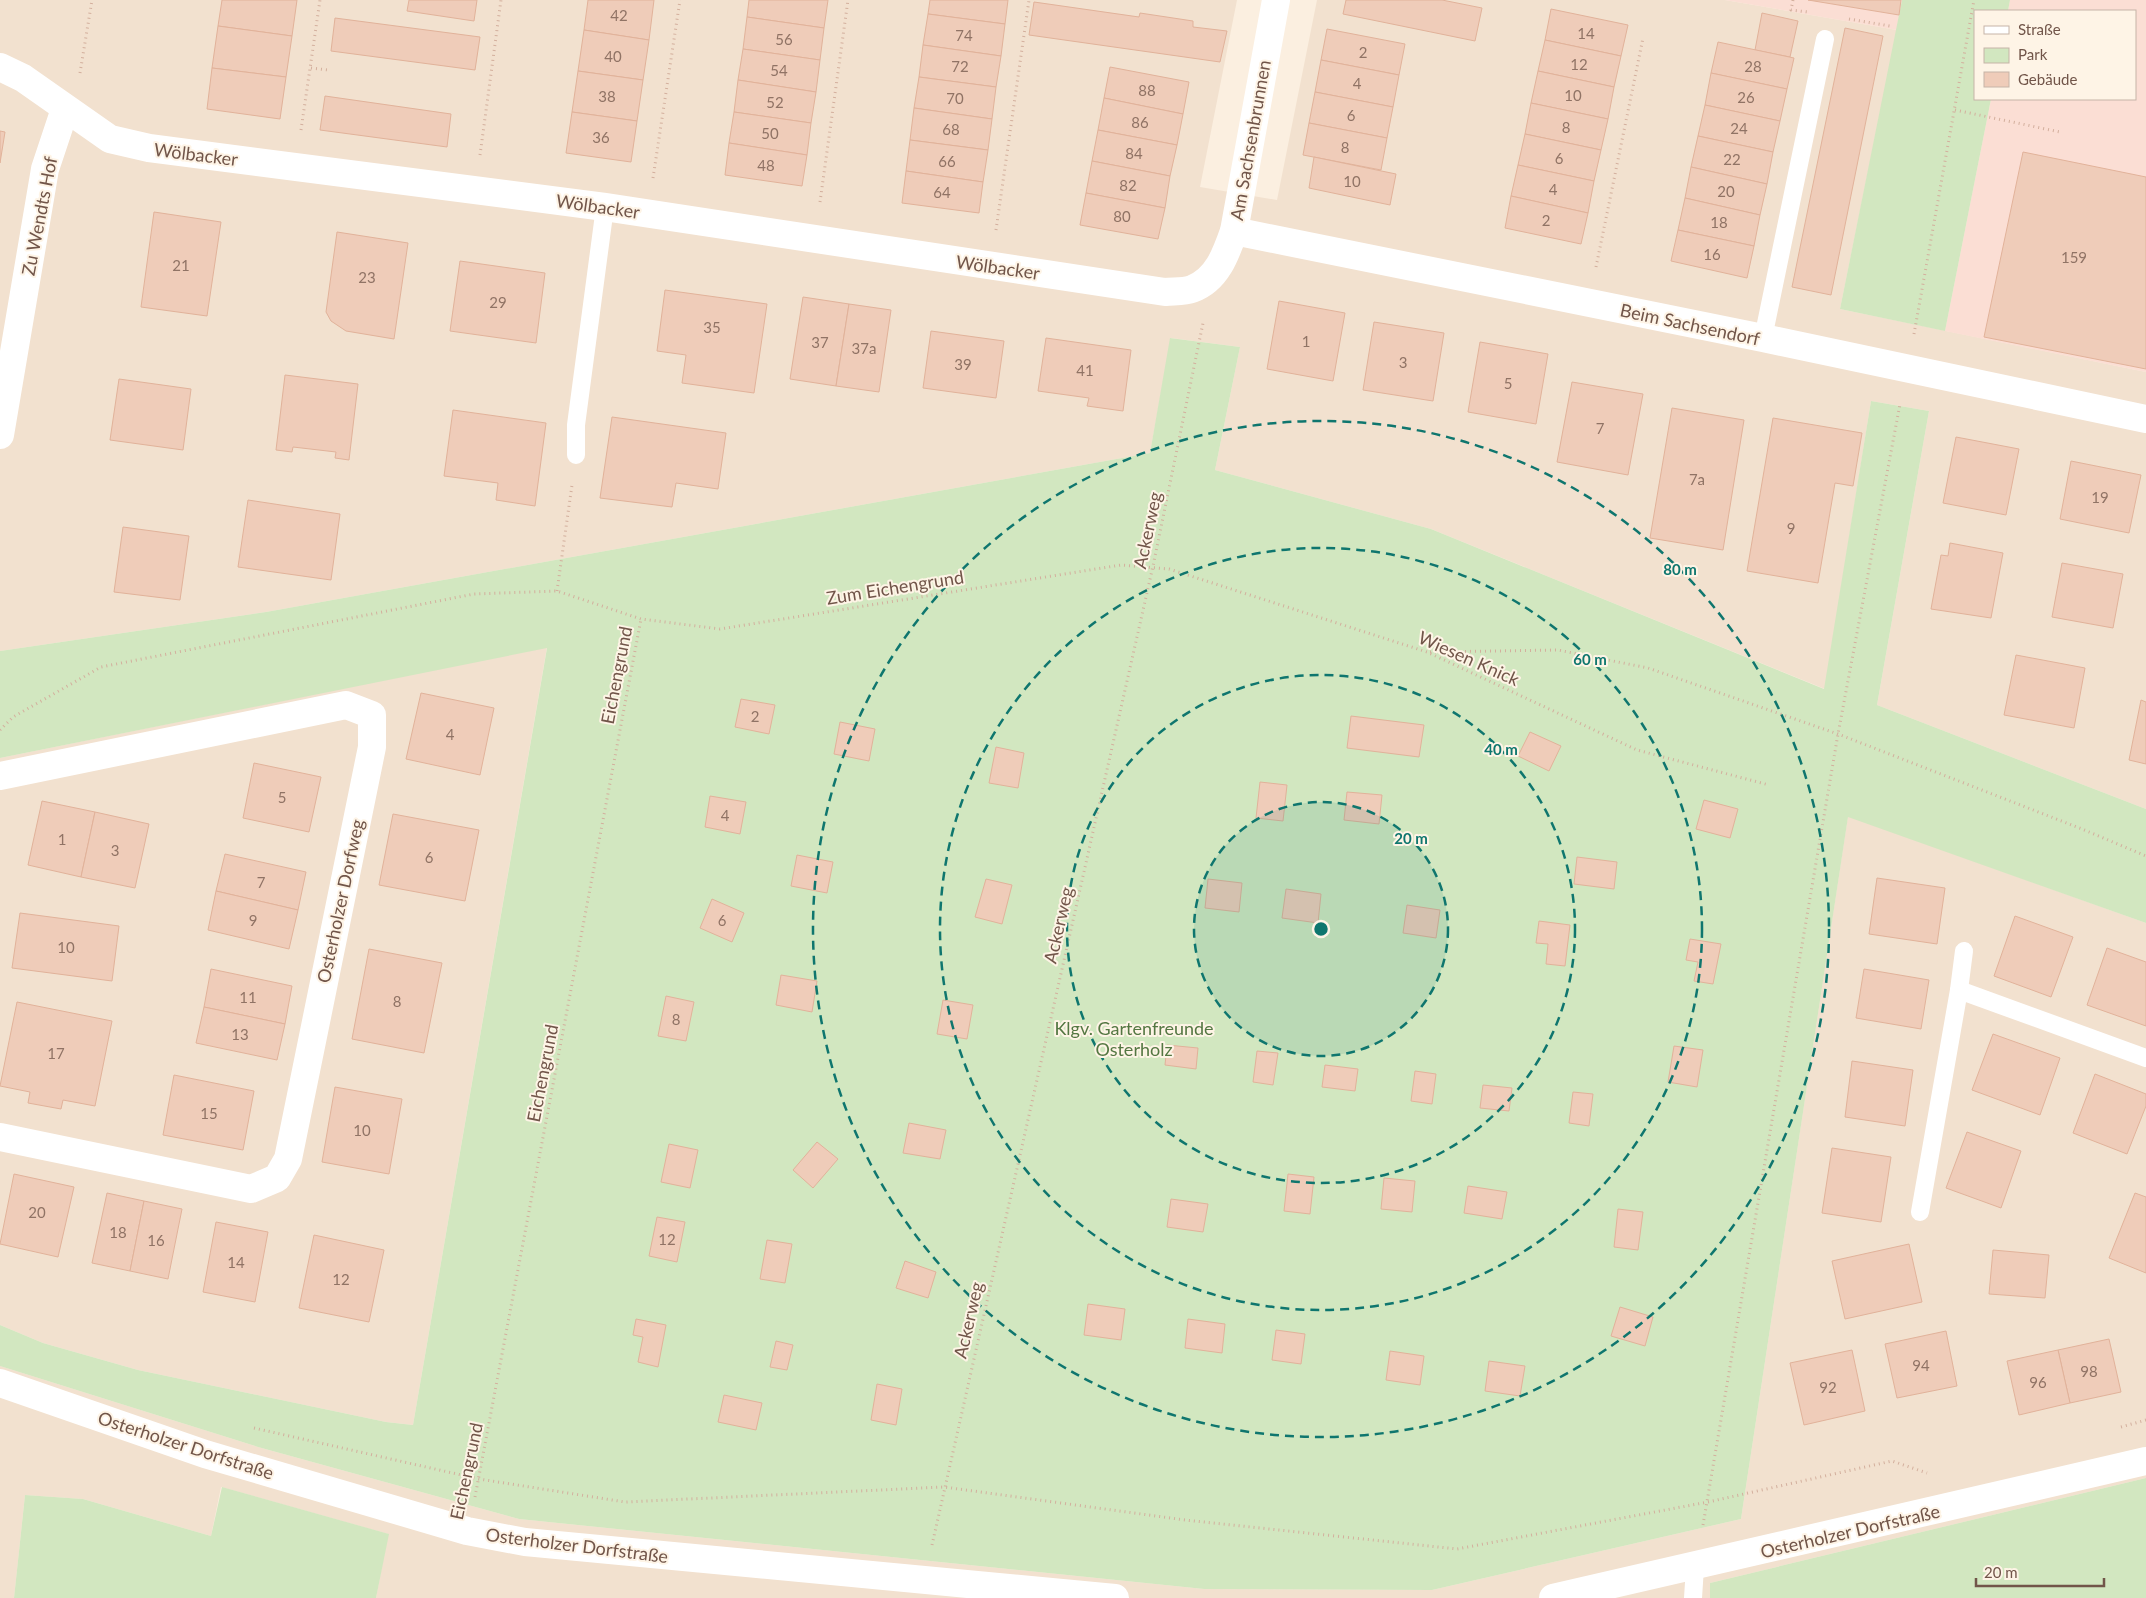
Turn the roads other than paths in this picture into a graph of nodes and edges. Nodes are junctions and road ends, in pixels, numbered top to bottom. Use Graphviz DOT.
graph roads {
  1 [pos="1276,0"];
  2 [pos="1824,38"];
  3 [pos="0,67"];
  4 [pos="65,108"];
  5 [pos="606,207"];
  6 [pos="1234,231"];
  7 [pos="1212,276"];
  8 [pos="1763,338"];
  9 [pos="2146,420"];
  10 [pos="0,435"];
  11 [pos="576,455"];
  12 [pos="0,776"];
  13 [pos="1964,951"];
  14 [pos="1959,990"];
  15 [pos="2146,1058"];
  16 [pos="0,1137"];
  17 [pos="1920,1212"];
  18 [pos="0,1383"];
  19 [pos="2146,1461"];
  20 [pos="1695,1567"];
  21 [pos="1115,1598"];
  22 [pos="1553,1598"];
  23 [pos="1693,1598"];
  1 -- 6 [label="street, Am Sachsenbrunnen"];
  2 -- 8 [label="lane"];
  3 -- 4 [label="street, Wölbacker"];
  4 -- 5 [label="street, Wölbacker"];
  4 -- 10 [label="street, Zu Wendts Hof"];
  5 -- 7 [label="street, Wölbacker"];
  5 -- 11 [label="lane"];
  6 -- 7 [label="street, Am Sachsenbrunnen"];
  6 -- 8 [label="street, Beim Sachsendorf"];
  8 -- 9 [label="street, Beim Sachsendorf"];
  12 -- 16 [label="street, Osterholzer Dorfweg"];
  13 -- 14 [label="lane"];
  14 -- 15 [label="lane"];
  14 -- 17 [label="lane"];
  18 -- 21 [label="street, Osterholzer Dorfstraße"];
  19 -- 20 [label="street, Osterholzer Dorfstraße"];
  20 -- 22 [label="street, Osterholzer Dorfstraße"];
  20 -- 23 [label="lane"];
}
